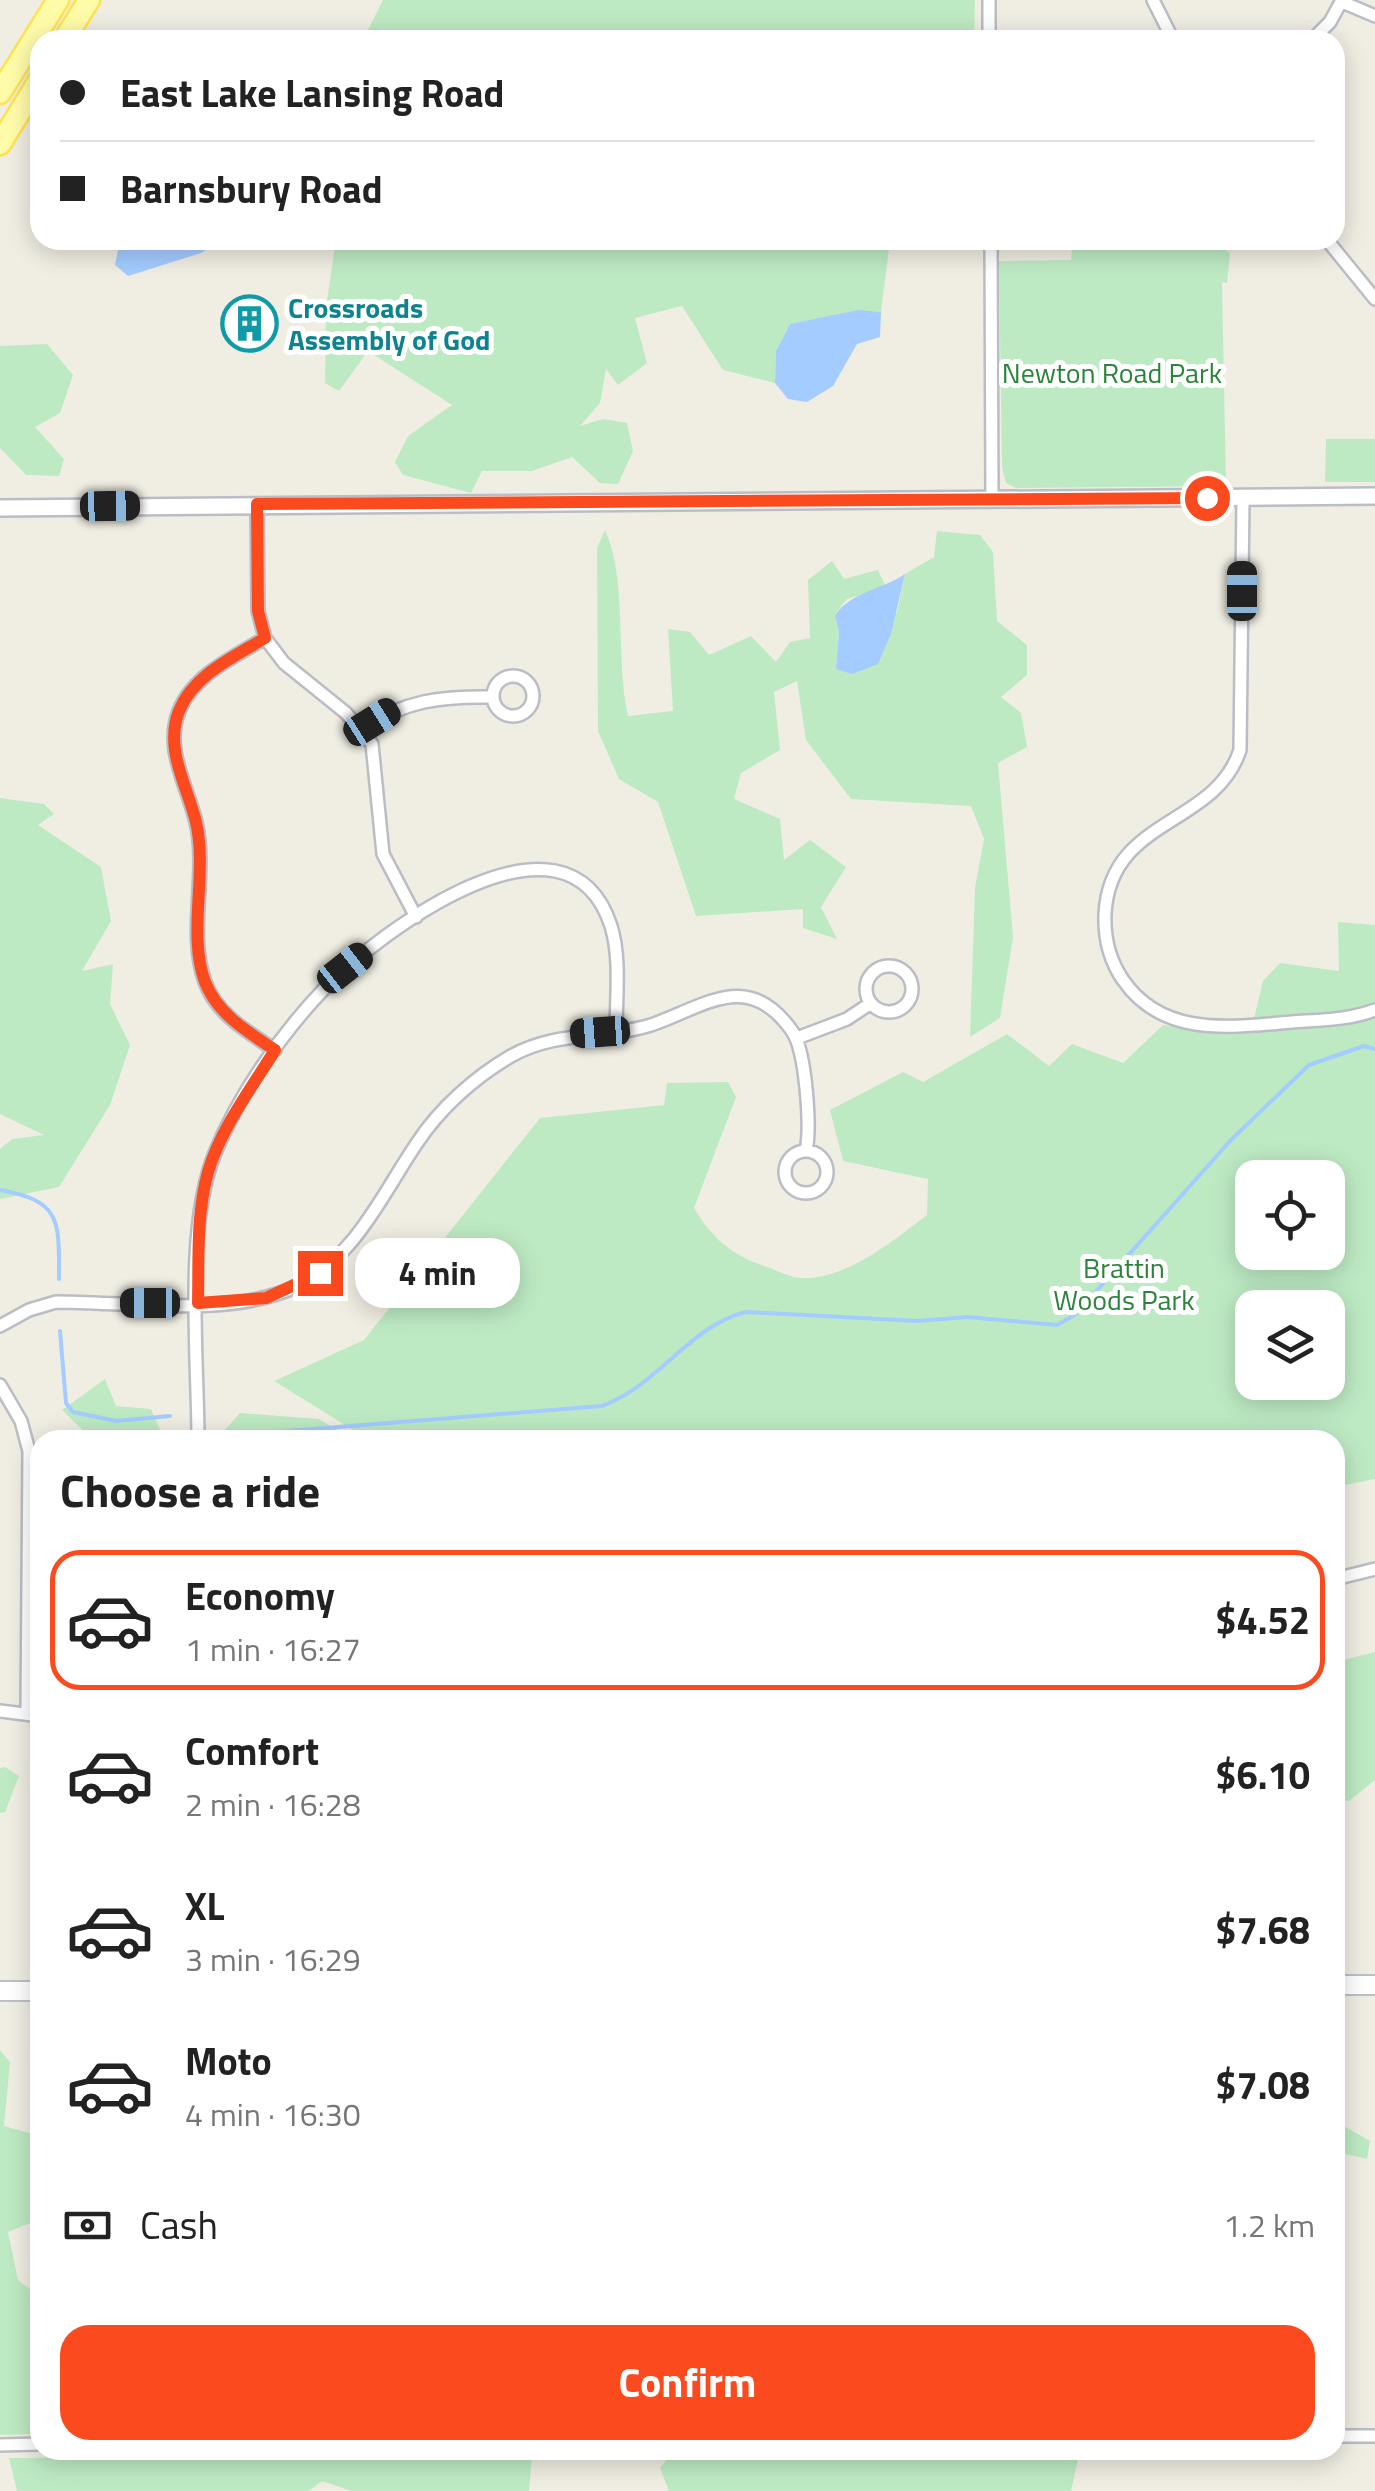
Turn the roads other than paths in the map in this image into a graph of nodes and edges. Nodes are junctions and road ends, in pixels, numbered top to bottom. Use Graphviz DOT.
graph roads {
  1 [pos="58,0"];
  2 [pos="89,0"];
  3 [pos="989,0"];
  4 [pos="1154,0"];
  5 [pos="1342,1"];
  6 [pos="1375,16"];
  7 [pos="39,30"];
  8 [pos="70,30"];
  9 [pos="990,30"];
  10 [pos="1168,30"];
  11 [pos="1320,30"];
  12 [pos="30,45"];
  13 [pos="0,93"];
  14 [pos="30,95"];
  15 [pos="0,144"];
  16 [pos="990,250"];
  17 [pos="1335,250"];
  18 [pos="1375,298"];
  19 [pos="1375,496"];
  20 [pos="1243,498"];
  21 [pos="992,500"];
  22 [pos="257,504"];
  23 [pos="0,508"];
  24 [pos="265,638"];
  25 [pos="493,696"];
  26 [pos="363,729"];
  27 [pos="416,917"];
  28 [pos="871,1003"];
  29 [pos="1375,1010"];
  30 [pos="616,1032"];
  31 [pos="797,1038"];
  32 [pos="275,1050"];
  33 [pos="806,1150"];
  34 [pos="198,1303"];
  35 [pos="0,1326"];
  36 [pos="0,1385"];
  37 [pos="198,1430"];
  38 [pos="30,1556"];
  39 [pos="1375,1570"];
  40 [pos="1345,1577"];
  41 [pos="0,1711"];
  42 [pos="30,1714"];
  43 [pos="1345,1984"];
  44 [pos="1375,1985"];
  45 [pos="0,1991"];
  46 [pos="30,1991"];
  47 [pos="1345,2436"];
  48 [pos="1375,2436"];
  49 [pos="0,2444"];
  50 [pos="30,2444"];
  1 -- 7 [label="main road"];
  2 -- 8 [label="main road"];
  3 -- 9 [label="street"];
  4 -- 10 [label="street"];
  5 -- 6 [label="street"];
  5 -- 11 [label="street"];
  12 -- 13 [label="main road"];
  14 -- 15 [label="main road"];
  16 -- 21 [label="street"];
  17 -- 18 [label="street"];
  19 -- 20 [label="street"];
  20 -- 21 [label="street"];
  20 -- 29 [label="street"];
  21 -- 22 [label="street"];
  22 -- 23 [label="street"];
  22 -- 24 [label="street"];
  24 -- 26 [label="street"];
  24 -- 32 [label="street"];
  25 -- 26 [label="street"];
  26 -- 27 [label="street"];
  27 -- 30 [label="street"];
  27 -- 32 [label="street"];
  28 -- 28 [label="street"];
  28 -- 31 [label="street"];
  30 -- 31 [label="street"];
  30 -- 34 [label="street"];
  31 -- 33 [label="street"];
  32 -- 34 [label="street"];
  34 -- 35 [label="street"];
  34 -- 37 [label="street"];
  36 -- 38 [label="street"];
  39 -- 40 [label="street"];
  41 -- 42 [label="street"];
  43 -- 44 [label="main road"];
  45 -- 46 [label="main road"];
  47 -- 48 [label="street"];
  49 -- 50 [label="street"];
}
